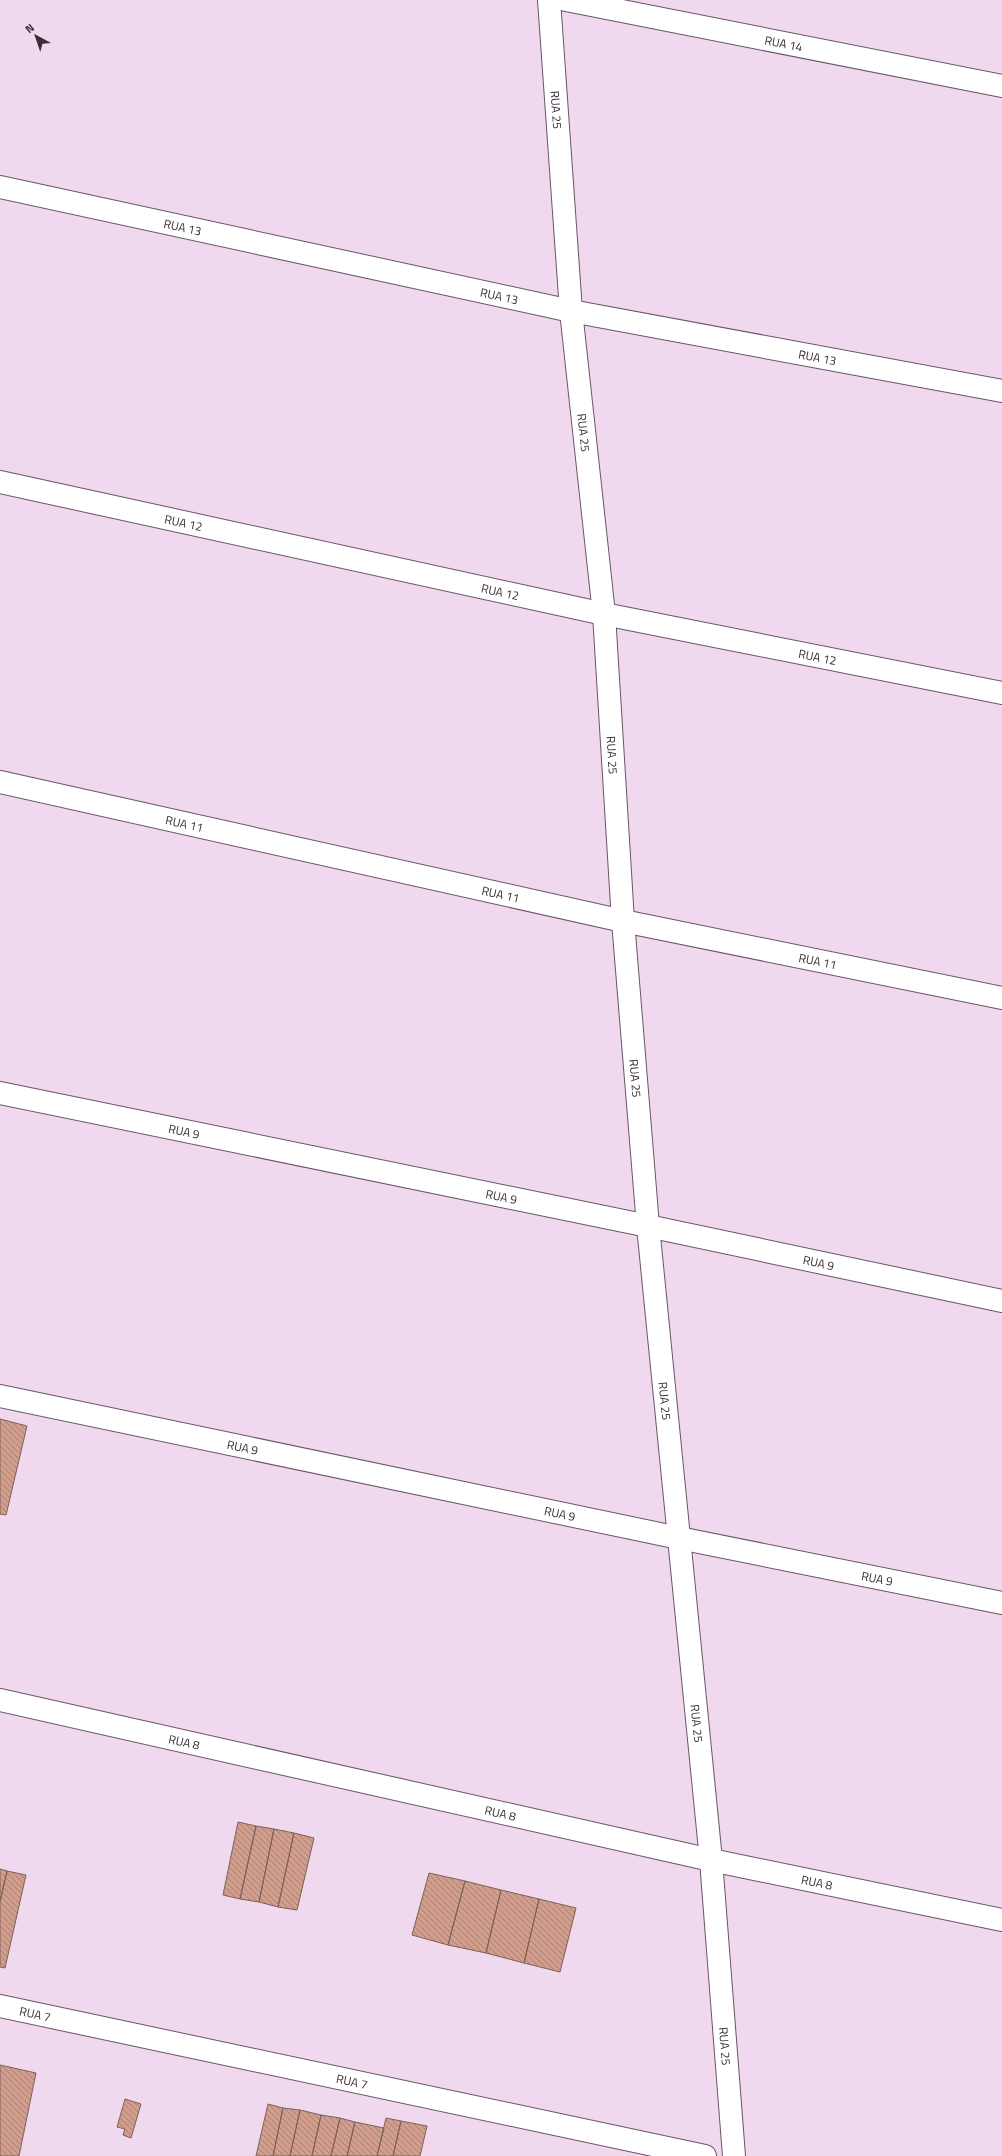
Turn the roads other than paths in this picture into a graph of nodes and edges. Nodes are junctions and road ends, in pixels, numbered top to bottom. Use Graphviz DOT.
graph roads {
  1 [pos="549,0"];
  2 [pos="566,0"];
  3 [pos="1002,86"];
  4 [pos="0,187"];
  5 [pos="571,311"];
  6 [pos="1002,391"];
  7 [pos="0,482"];
  8 [pos="604,614"];
  9 [pos="1002,693"];
  10 [pos="0,782"];
  11 [pos="624,922"];
  12 [pos="1002,998"];
  13 [pos="0,1093"];
  14 [pos="648,1226"];
  15 [pos="1002,1301"];
  16 [pos="0,1396"];
  17 [pos="679,1538"];
  18 [pos="1002,1602"];
  19 [pos="0,1700"];
  20 [pos="711,1860"];
  21 [pos="1002,1920"];
  22 [pos="0,2006"];
  23 [pos="705,2156"];
  24 [pos="734,2156"];
  1 -- 5 [label="street, RUA 25"];
  2 -- 3 [label="street, RUA 14"];
  4 -- 5 [label="street, RUA 13"];
  5 -- 6 [label="street, RUA 13"];
  5 -- 8 [label="street, RUA 25"];
  7 -- 8 [label="street, RUA 12"];
  8 -- 9 [label="street, RUA 12"];
  8 -- 11 [label="street, RUA 25"];
  10 -- 11 [label="street, RUA 11"];
  11 -- 12 [label="street, RUA 11"];
  11 -- 14 [label="street, RUA 25"];
  13 -- 14 [label="street, RUA 9"];
  14 -- 15 [label="street, RUA 9"];
  14 -- 17 [label="street, RUA 25"];
  16 -- 17 [label="street, RUA 9"];
  17 -- 18 [label="street, RUA 9"];
  17 -- 20 [label="street, RUA 25"];
  19 -- 20 [label="street, RUA 8"];
  20 -- 21 [label="street, RUA 8"];
  20 -- 24 [label="street, RUA 25"];
  22 -- 23 [label="street, RUA 7"];
}
